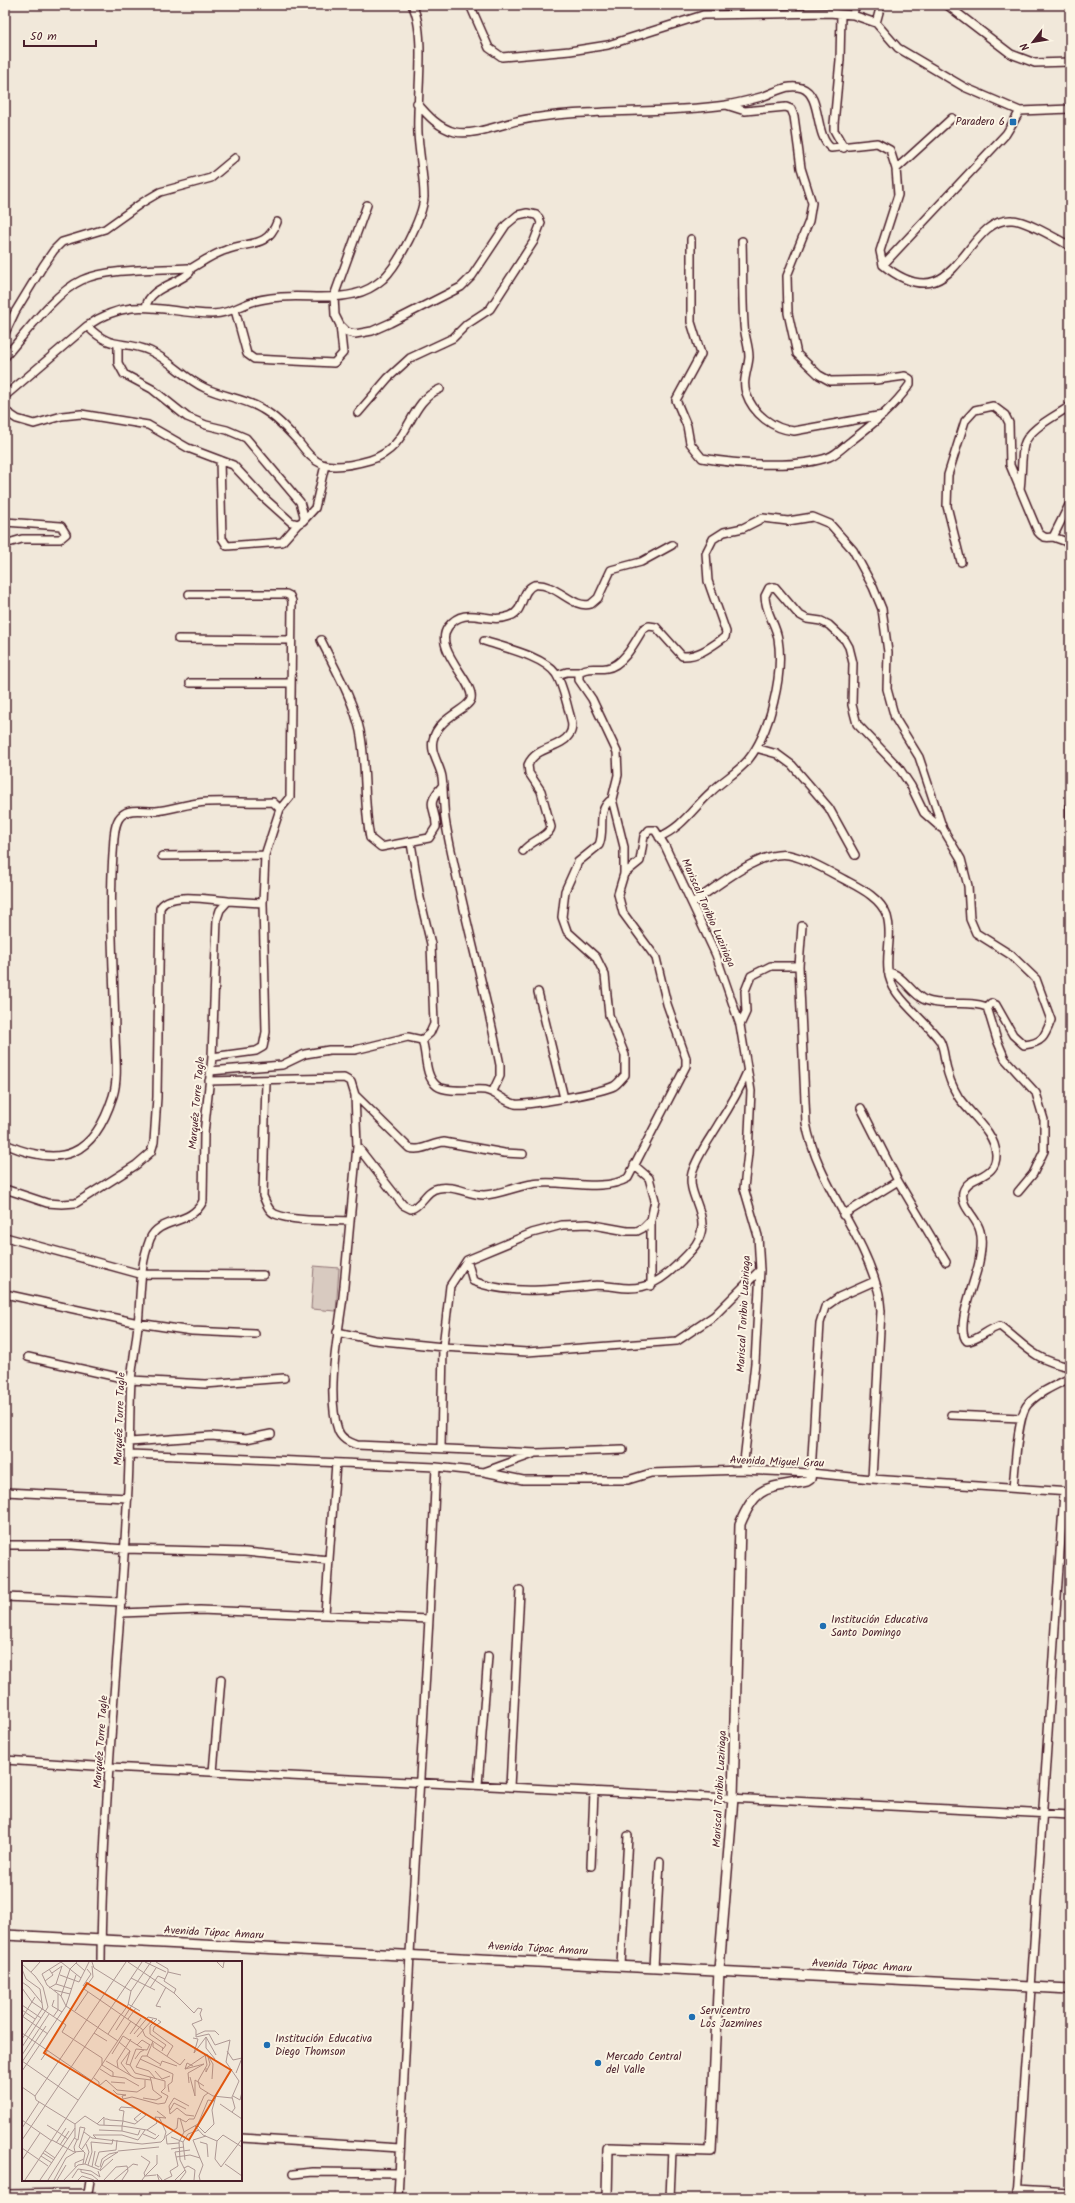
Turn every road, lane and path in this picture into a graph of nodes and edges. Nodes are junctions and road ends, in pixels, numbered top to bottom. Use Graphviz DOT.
graph roads {
  1 [pos="412,5"];
  2 [pos="470,5"];
  3 [pos="855,5"];
  4 [pos="881,5"];
  5 [pos="947,5"];
  6 [pos="841,14"];
  7 [pos="852,15"];
  8 [pos="876,23"];
  9 [pos="1070,62"];
  10 [pos="417,103"];
  11 [pos="726,105"];
  12 [pos="1070,109"];
  13 [pos="1020,111"];
  14 [pos="952,118"];
  15 [pos="844,148"];
  16 [pos="236,158"];
  17 [pos="896,169"];
  18 [pos="367,205"];
  19 [pos="277,222"];
  20 [pos="691,239"];
  21 [pos="742,240"];
  22 [pos="1070,246"];
  23 [pos="883,265"];
  24 [pos="190,269"];
  25 [pos="334,296"];
  26 [pos="146,307"];
  27 [pos="235,310"];
  28 [pos="340,325"];
  29 [pos="87,326"];
  30 [pos="5,333"];
  31 [pos="118,345"];
  32 [pos="5,357"];
  33 [pos="440,389"];
  34 [pos="5,396"];
  35 [pos="1070,406"];
  36 [pos="5,411"];
  37 [pos="358,413"];
  38 [pos="885,414"];
  39 [pos="220,460"];
  40 [pos="324,465"];
  41 [pos="1020,490"];
  42 [pos="1070,503"];
  43 [pos="5,522"];
  44 [pos="300,522"];
  45 [pos="1053,537"];
  46 [pos="1070,543"];
  47 [pos="5,544"];
  48 [pos="672,545"];
  49 [pos="961,562"];
  50 [pos="188,594"];
  51 [pos="178,639"];
  52 [pos="291,640"];
  53 [pos="321,640"];
  54 [pos="484,640"];
  55 [pos="579,672"];
  56 [pos="557,675"];
  57 [pos="190,683"];
  58 [pos="291,683"];
  59 [pos="756,748"];
  60 [pos="443,785"];
  61 [pos="612,799"];
  62 [pos="1070,801"];
  63 [pos="280,809"];
  64 [pos="1070,817"];
  65 [pos="943,829"];
  66 [pos="659,837"];
  67 [pos="411,843"];
  68 [pos="523,851"];
  69 [pos="265,855"];
  70 [pos="855,855"];
  71 [pos="162,856"];
  72 [pos="624,874"];
  73 [pos="228,901"];
  74 [pos="263,903"];
  75 [pos="692,903"];
  76 [pos="802,926"];
  77 [pos="799,966"];
  78 [pos="888,972"];
  79 [pos="538,992"];
  80 [pos="987,1007"];
  81 [pos="740,1025"];
  82 [pos="422,1040"];
  83 [pos="212,1057"];
  84 [pos="210,1071"];
  85 [pos="747,1072"];
  86 [pos="209,1081"];
  87 [pos="266,1081"];
  88 [pos="492,1091"];
  89 [pos="355,1095"];
  90 [pos="564,1098"];
  91 [pos="861,1108"];
  92 [pos="5,1144"];
  93 [pos="357,1146"];
  94 [pos="523,1154"];
  95 [pos="634,1166"];
  96 [pos="898,1181"];
  97 [pos="5,1189"];
  98 [pos="1018,1192"];
  99 [pos="843,1215"];
  100 [pos="651,1220"];
  101 [pos="350,1221"];
  102 [pos="5,1237"];
  103 [pos="467,1260"];
  104 [pos="946,1262"];
  105 [pos="760,1270"];
  106 [pos="140,1274"];
  107 [pos="263,1276"];
  108 [pos="875,1281"];
  109 [pos="651,1286"];
  110 [pos="5,1294"];
  111 [pos="138,1323"];
  112 [pos="337,1332"];
  113 [pos="255,1334"];
  114 [pos="442,1347"];
  115 [pos="28,1357"];
  116 [pos="1070,1367"];
  117 [pos="284,1378"];
  118 [pos="1070,1378"];
  119 [pos="131,1380"];
  120 [pos="951,1415"];
  121 [pos="1021,1418"];
  122 [pos="271,1434"];
  123 [pos="130,1442"];
  124 [pos="441,1448"];
  125 [pos="623,1450"];
  126 [pos="537,1452"];
  127 [pos="130,1454"];
  128 [pos="336,1463"];
  129 [pos="436,1467"];
  130 [pos="743,1470"];
  131 [pos="484,1472"];
  132 [pos="811,1473"];
  133 [pos="872,1479"];
  134 [pos="1012,1488"];
  135 [pos="5,1492"];
  136 [pos="1067,1492"];
  137 [pos="128,1498"];
  138 [pos="5,1546"];
  139 [pos="125,1550"];
  140 [pos="329,1560"];
  141 [pos="520,1590"];
  142 [pos="5,1597"];
  143 [pos="122,1602"];
  144 [pos="121,1613"];
  145 [pos="325,1614"];
  146 [pos="429,1619"];
  147 [pos="488,1656"];
  148 [pos="221,1679"];
  149 [pos="5,1760"];
  150 [pos="109,1767"];
  151 [pos="213,1772"];
  152 [pos="419,1782"];
  153 [pos="478,1785"];
  154 [pos="510,1787"];
  155 [pos="594,1791"];
  156 [pos="733,1798"];
  157 [pos="1043,1814"];
  158 [pos="1070,1815"];
  159 [pos="628,1836"];
  160 [pos="660,1862"];
  161 [pos="591,1866"];
  162 [pos="5,1936"];
  163 [pos="101,1940"];
  164 [pos="410,1954"];
  165 [pos="101,1961"];
  166 [pos="621,1965"];
  167 [pos="654,1967"];
  168 [pos="719,1970"];
  169 [pos="1032,1987"];
  170 [pos="1070,1989"];
  171 [pos="242,2138"];
  172 [pos="400,2148"];
  173 [pos="672,2150"];
  174 [pos="399,2173"];
  175 [pos="293,2174"];
  176 [pos="90,2181"];
  177 [pos="5,2194"];
  178 [pos="1017,2194"];
  179 [pos="1070,2194"];
  180 [pos="398,2198"];
  181 [pos="607,2198"];
  182 [pos="670,2198"];
  1 -- 10 [label="street"];
  2 -- 6 [label="street"];
  3 -- 7 [label="street"];
  4 -- 8 [label="street"];
  5 -- 9 [label="street"];
  6 -- 7 [label="street"];
  6 -- 15 [label="street"];
  7 -- 8 [label="street"];
  8 -- 13 [label="street"];
  10 -- 11 [label="street"];
  10 -- 25 [label="street"];
  11 -- 15 [label="street"];
  11 -- 38 [label="street"];
  12 -- 13 [label="street"];
  13 -- 23 [label="street"];
  14 -- 17 [label="street"];
  15 -- 17 [label="street"];
  16 -- 30 [label="street"];
  17 -- 23 [label="street"];
  18 -- 25 [label="street"];
  19 -- 24 [label="street"];
  20 -- 38 [label="street"];
  21 -- 38 [label="street"];
  22 -- 23 [label="street"];
  24 -- 26 [label="street"];
  24 -- 32 [label="street"];
  25 -- 27 [label="street"];
  25 -- 28 [label="street"];
  26 -- 27 [label="street"];
  26 -- 29 [label="street"];
  27 -- 28 [label="street"];
  28 -- 37 [label="street"];
  29 -- 31 [label="street"];
  29 -- 34 [label="street"];
  31 -- 40 [label="street"];
  31 -- 44 [label="street"];
  33 -- 40 [label="street"];
  35 -- 41 [label="street"];
  36 -- 39 [label="street"];
  39 -- 44 [label="street"];
  39 -- 44 [label="street"];
  40 -- 44 [label="street"];
  41 -- 45 [label="street"];
  41 -- 49 [label="street"];
  42 -- 45 [label="street"];
  43 -- 47 [label="street"];
  45 -- 46 [label="street"];
  48 -- 60 [label="street"];
  50 -- 52 [label="street"];
  51 -- 52 [label="street"];
  52 -- 58 [label="street"];
  53 -- 67 [label="street"];
  54 -- 56 [label="street"];
  55 -- 56 [label="street"];
  55 -- 61 [label="street"];
  55 -- 65 [label="street"];
  56 -- 68 [label="street"];
  57 -- 58 [label="street"];
  58 -- 63 [label="street"];
  59 -- 65 [label="street"];
  59 -- 66 [label="street"];
  59 -- 70 [label="street"];
  60 -- 67 [label="street"];
  60 -- 88 [label="street"];
  61 -- 72 [label="street"];
  61 -- 90 [label="street"];
  62 -- 64 [label="street"];
  63 -- 69 [label="street"];
  63 -- 92 [label="street"];
  65 -- 80 [label="street"];
  66 -- 72 [label="street"];
  66 -- 75 [label="street, Mariscal Toribio Luziriaga"];
  67 -- 82 [label="street"];
  69 -- 71 [label="street"];
  69 -- 74 [label="street"];
  72 -- 95 [label="street"];
  73 -- 74 [label="street"];
  73 -- 83 [label="street, Marquéz Torre Tagle"];
  73 -- 97 [label="street"];
  74 -- 83 [label="street"];
  75 -- 78 [label="street"];
  75 -- 81 [label="street, Mariscal Toribio Luziriaga"];
  76 -- 77 [label="street"];
  77 -- 81 [label="street"];
  77 -- 99 [label="street"];
  78 -- 80 [label="street"];
  78 -- 116 [label="street"];
  79 -- 90 [label="street"];
  80 -- 98 [label="street"];
  81 -- 85 [label="street, Mariscal Toribio Luziriaga"];
  82 -- 84 [label="street"];
  82 -- 88 [label="street"];
  83 -- 84 [label="street, Marquéz Torre Tagle"];
  84 -- 86 [label="street, Marquéz Torre Tagle"];
  85 -- 105 [label="street, Mariscal Toribio Luziriaga"];
  85 -- 109 [label="street"];
  86 -- 87 [label="street"];
  86 -- 106 [label="street, Marquéz Torre Tagle"];
  87 -- 89 [label="street"];
  87 -- 101 [label="street"];
  88 -- 90 [label="street"];
  89 -- 93 [label="street"];
  89 -- 94 [label="street"];
  91 -- 96 [label="street"];
  93 -- 95 [label="street"];
  93 -- 101 [label="street"];
  95 -- 100 [label="street"];
  96 -- 99 [label="street"];
  96 -- 104 [label="street"];
  99 -- 108 [label="street"];
  100 -- 103 [label="street"];
  100 -- 109 [label="street"];
  101 -- 112 [label="street"];
  102 -- 106 [label="street"];
  103 -- 109 [label="street"];
  103 -- 114 [label="street"];
  105 -- 114 [label="street"];
  105 -- 130 [label="street, Mariscal Toribio Luziriaga"];
  106 -- 107 [label="street"];
  106 -- 111 [label="street, Marquéz Torre Tagle"];
  108 -- 132 [label="street"];
  108 -- 133 [label="street"];
  110 -- 111 [label="street"];
  111 -- 113 [label="street"];
  111 -- 119 [label="street, Marquéz Torre Tagle"];
  112 -- 114 [label="street"];
  112 -- 124 [label="street"];
  114 -- 124 [label="street"];
  115 -- 119 [label="street"];
  117 -- 119 [label="street"];
  118 -- 121 [label="street"];
  119 -- 123 [label="street, Marquéz Torre Tagle"];
  120 -- 121 [label="street"];
  121 -- 134 [label="street"];
  122 -- 123 [label="street"];
  123 -- 127 [label="street, Marquéz Torre Tagle"];
  124 -- 126 [label="street"];
  125 -- 126 [label="street"];
  126 -- 131 [label="street"];
  127 -- 128 [label="street, Avenida Miguel Grau"];
  127 -- 137 [label="street, Marquéz Torre Tagle"];
  128 -- 129 [label="street, Avenida Miguel Grau"];
  128 -- 140 [label="street"];
  129 -- 131 [label="street, Avenida Miguel Grau"];
  129 -- 146 [label="street"];
  130 -- 131 [label="street, Avenida Miguel Grau"];
  130 -- 132 [label="street, Avenida Miguel Grau"];
  132 -- 133 [label="street, Avenida Miguel Grau"];
  132 -- 156 [label="street, Mariscal Toribio Luziriaga"];
  133 -- 134 [label="street, Avenida Miguel Grau"];
  134 -- 136 [label="street, Avenida Miguel Grau"];
  135 -- 137 [label="street"];
  136 -- 157 [label="street"];
  137 -- 139 [label="street, Marquéz Torre Tagle"];
  138 -- 139 [label="street"];
  139 -- 140 [label="street"];
  139 -- 143 [label="street, Marquéz Torre Tagle"];
  140 -- 145 [label="street"];
  141 -- 154 [label="street"];
  142 -- 143 [label="street"];
  143 -- 144 [label="street, Marquéz Torre Tagle"];
  144 -- 145 [label="street"];
  144 -- 150 [label="street, Marquéz Torre Tagle"];
  145 -- 146 [label="street"];
  146 -- 152 [label="street"];
  147 -- 153 [label="street"];
  148 -- 151 [label="street"];
  149 -- 150 [label="street"];
  150 -- 151 [label="street"];
  150 -- 163 [label="street, Marquéz Torre Tagle"];
  151 -- 152 [label="street"];
  152 -- 153 [label="street"];
  152 -- 164 [label="street"];
  153 -- 154 [label="street"];
  154 -- 155 [label="street"];
  155 -- 156 [label="street"];
  155 -- 161 [label="street"];
  156 -- 157 [label="street"];
  156 -- 168 [label="street, Mariscal Toribio Luziriaga"];
  157 -- 158 [label="street"];
  157 -- 169 [label="street"];
  159 -- 166 [label="street"];
  160 -- 167 [label="street"];
  162 -- 163 [label="street, Avenida Túpac Amaru"];
  163 -- 164 [label="street, Avenida Túpac Amaru"];
  163 -- 165 [label="street, Marquéz Torre Tagle"];
  164 -- 166 [label="street, Avenida Túpac Amaru"];
  164 -- 172 [label="street"];
  166 -- 167 [label="street, Avenida Túpac Amaru"];
  167 -- 168 [label="street, Avenida Túpac Amaru"];
  168 -- 169 [label="street, Avenida Túpac Amaru"];
  168 -- 173 [label="street, Mariscal Toribio Luziriaga"];
  169 -- 170 [label="street, Avenida Túpac Amaru"];
  169 -- 178 [label="street"];
  171 -- 172 [label="street"];
  172 -- 174 [label="street"];
  173 -- 181 [label="street"];
  173 -- 182 [label="street"];
  174 -- 175 [label="street"];
  174 -- 180 [label="street"];
  176 -- 177 [label="street"];
  178 -- 179 [label="street"];
}
